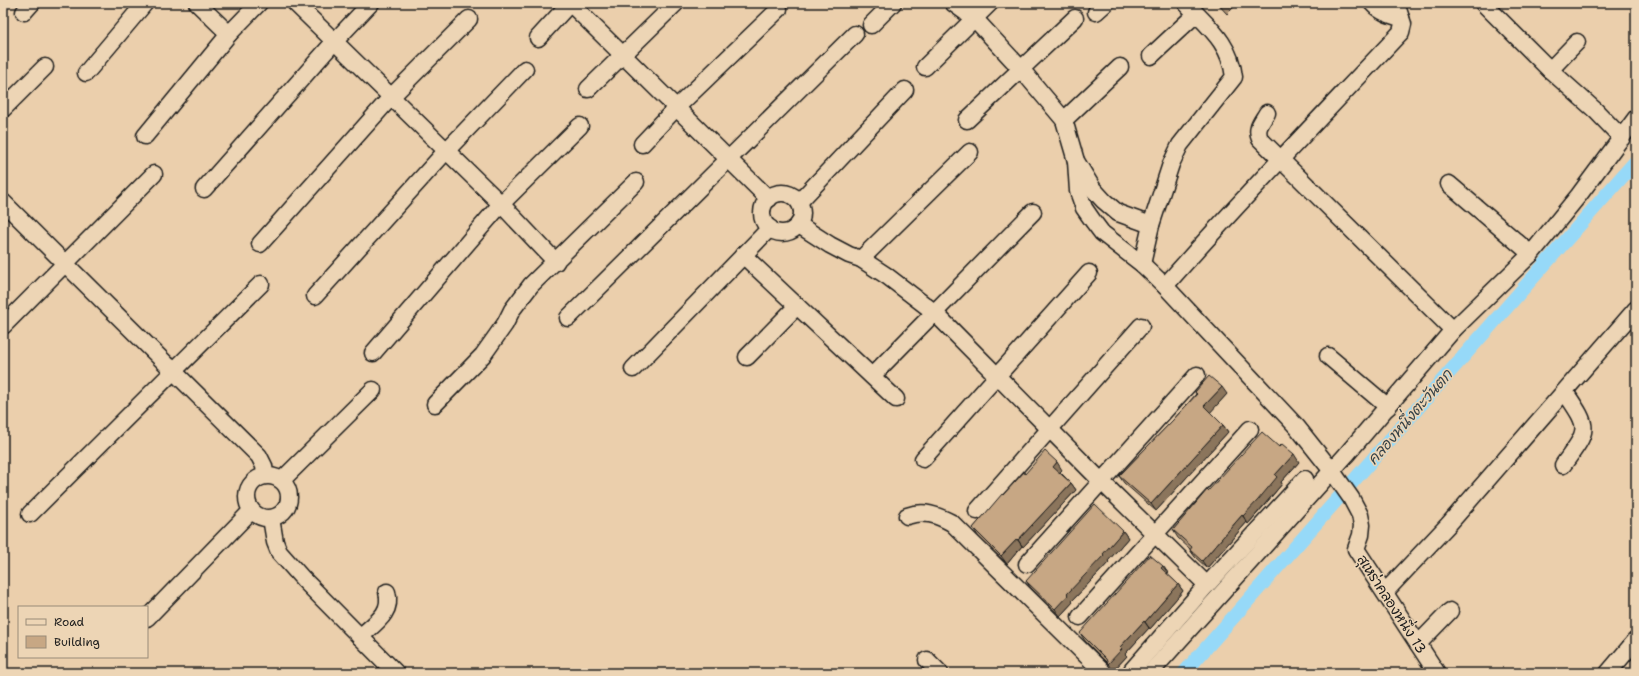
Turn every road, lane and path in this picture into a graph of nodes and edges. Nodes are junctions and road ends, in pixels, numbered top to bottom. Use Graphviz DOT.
graph roads {
  1 [pos="145,3"];
  2 [pos="197,3"];
  3 [pos="259,3"];
  4 [pos="295,3"];
  5 [pos="372,3"];
  6 [pos="676,3"];
  7 [pos="893,3"];
  8 [pos="953,3"];
  9 [pos="990,3"];
  10 [pos="1372,3"];
  11 [pos="1483,3"];
  12 [pos="1191,8"];
  13 [pos="779,9"];
  14 [pos="1399,10"];
  15 [pos="1075,18"];
  16 [pos="469,19"];
  17 [pos="975,19"];
  18 [pos="871,25"];
  19 [pos="229,34"];
  20 [pos="855,34"];
  21 [pos="538,38"];
  22 [pos="334,42"];
  23 [pos="1577,42"];
  24 [pos="624,55"];
  25 [pos="1151,56"];
  26 [pos="45,67"];
  27 [pos="925,67"];
  28 [pos="1120,67"];
  29 [pos="525,69"];
  30 [pos="1021,69"];
  31 [pos="1550,70"];
  32 [pos="86,73"];
  33 [pos="588,89"];
  34 [pos="905,90"];
  35 [pos="392,96"];
  36 [pos="676,108"];
  37 [pos="3,109"];
  38 [pos="1268,113"];
  39 [pos="1636,118"];
  40 [pos="967,120"];
  41 [pos="1064,120"];
  42 [pos="580,126"];
  43 [pos="145,136"];
  44 [pos="1622,138"];
  45 [pos="642,144"];
  46 [pos="447,150"];
  47 [pos="970,152"];
  48 [pos="1281,159"];
  49 [pos="729,160"];
  50 [pos="1076,161"];
  51 [pos="154,174"];
  52 [pos="636,182"];
  53 [pos="1449,184"];
  54 [pos="204,189"];
  55 [pos="769,199"];
  56 [pos="3,202"];
  57 [pos="798,202"];
  58 [pos="501,204"];
  59 [pos="1033,212"];
  60 [pos="799,224"];
  61 [pos="1151,226"];
  62 [pos="770,228"];
  63 [pos="260,244"];
  64 [pos="1531,254"];
  65 [pos="743,255"];
  66 [pos="861,260"];
  67 [pos="556,262"];
  68 [pos="65,264"];
  69 [pos="1142,264"];
  70 [pos="1089,273"];
  71 [pos="261,284"];
  72 [pos="1165,286"];
  73 [pos="315,296"];
  74 [pos="797,306"];
  75 [pos="1636,309"];
  76 [pos="934,312"];
  77 [pos="568,318"];
  78 [pos="3,326"];
  79 [pos="1140,326"];
  80 [pos="1453,330"];
  81 [pos="373,353"];
  82 [pos="1328,356"];
  83 [pos="748,357"];
  84 [pos="633,369"];
  85 [pos="174,371"];
  86 [pos="996,375"];
  87 [pos="872,376"];
  88 [pos="1197,376"];
  89 [pos="372,390"];
  90 [pos="1565,392"];
  91 [pos="896,399"];
  92 [pos="435,404"];
  93 [pos="1388,407"];
  94 [pos="1050,428"];
  95 [pos="1250,429"];
  96 [pos="922,459"];
  97 [pos="1564,465"];
  98 [pos="1334,473"];
  99 [pos="265,475"];
  100 [pos="1304,479"];
  101 [pos="282,480"];
  102 [pos="1102,481"];
  103 [pos="251,511"];
  104 [pos="977,511"];
  105 [pos="30,514"];
  106 [pos="907,516"];
  107 [pos="271,518"];
  108 [pos="1155,533"];
  109 [pos="1028,564"];
  110 [pos="1207,584"];
  111 [pos="387,592"];
  112 [pos="1385,592"];
  113 [pos="1450,611"];
  114 [pos="148,617"];
  115 [pos="1080,617"];
  116 [pos="360,637"];
  117 [pos="1636,640"];
  118 [pos="1418,644"];
  119 [pos="927,660"];
  120 [pos="1132,670"];
  121 [pos="396,673"];
  122 [pos="940,673"];
  123 [pos="1104,673"];
  124 [pos="1150,673"];
  125 [pos="1437,673"];
  126 [pos="1608,673"];
  1 -- 32 [label="street"];
  2 -- 19 [label="street"];
  3 -- 19 [label="street"];
  4 -- 22 [label="street"];
  5 -- 22 [label="street"];
  6 -- 24 [label="street"];
  7 -- 18 [label="street"];
  8 -- 17 [label="street"];
  9 -- 17 [label="street"];
  10 -- 14 [label="street"];
  11 -- 31 [label="street"];
  12 -- 25 [label="street"];
  12 -- 61 [label="street"];
  13 -- 36 [label="street"];
  14 -- 48 [label="street"];
  15 -- 30 [label="street"];
  16 -- 35 [label="street"];
  17 -- 27 [label="street"];
  17 -- 30 [label="street"];
  19 -- 43 [label="street"];
  20 -- 49 [label="street"];
  21 -- 24 [label="street"];
  22 -- 35 [label="street"];
  22 -- 54 [label="street"];
  23 -- 31 [label="street"];
  24 -- 33 [label="street"];
  24 -- 36 [label="street"];
  26 -- 37 [label="street"];
  28 -- 41 [label="street"];
  29 -- 46 [label="street"];
  30 -- 40 [label="street"];
  30 -- 41 [label="street"];
  31 -- 44 [label="street"];
  34 -- 57 [label="street"];
  35 -- 46 [label="street"];
  35 -- 63 [label="street"];
  36 -- 45 [label="street"];
  36 -- 49 [label="street"];
  38 -- 48 [label="street"];
  39 -- 44 [label="street"];
  41 -- 50 [label="street"];
  42 -- 58 [label="street"];
  44 -- 64 [label="street"];
  46 -- 58 [label="street"];
  46 -- 73 [label="street"];
  47 -- 66 [label="street"];
  48 -- 72 [label="street"];
  48 -- 80 [label="street"];
  49 -- 55 [label="street"];
  49 -- 77 [label="street"];
  50 -- 61 [label="street"];
  50 -- 69 [label="street, สุเหร่าคลองหนึ่ง 13"];
  51 -- 68 [label="street"];
  52 -- 67 [label="street"];
  53 -- 64 [label="street"];
  55 -- 57 [label="street"];
  55 -- 62 [label="street"];
  56 -- 68 [label="street"];
  57 -- 60 [label="street"];
  58 -- 67 [label="street"];
  58 -- 81 [label="street"];
  59 -- 76 [label="street"];
  60 -- 62 [label="street"];
  60 -- 66 [label="street"];
  61 -- 69 [label="street"];
  62 -- 65 [label="street"];
  64 -- 80 [label="street"];
  65 -- 74 [label="street"];
  65 -- 84 [label="street"];
  66 -- 76 [label="street"];
  67 -- 92 [label="street"];
  68 -- 78 [label="street"];
  68 -- 85 [label="street"];
  69 -- 72 [label="street, สุเหร่าคลองหนึ่ง 13"];
  70 -- 86 [label="street"];
  71 -- 85 [label="street"];
  72 -- 98 [label="street, สุเหร่าคลองหนึ่ง 13"];
  74 -- 83 [label="street"];
  74 -- 87 [label="street"];
  75 -- 90 [label="street"];
  76 -- 86 [label="street"];
  76 -- 87 [label="street"];
  79 -- 94 [label="street"];
  80 -- 93 [label="street"];
  82 -- 93 [label="street"];
  85 -- 99 [label="street"];
  85 -- 105 [label="street"];
  86 -- 94 [label="street"];
  86 -- 96 [label="street"];
  87 -- 91 [label="street"];
  88 -- 102 [label="street"];
  89 -- 101 [label="street"];
  90 -- 97 [label="street"];
  90 -- 112 [label="street"];
  93 -- 98 [label="street"];
  94 -- 102 [label="street"];
  94 -- 104 [label="street"];
  95 -- 108 [label="street"];
  98 -- 112 [label="street, สุเหร่าคลองหนึ่ง 13"];
  98 -- 124 [label="street"];
  99 -- 101 [label="street"];
  99 -- 103 [label="street"];
  100 -- 110 [label="street"];
  101 -- 107 [label="street"];
  102 -- 108 [label="street"];
  102 -- 109 [label="street"];
  103 -- 107 [label="street"];
  103 -- 114 [label="street"];
  106 -- 123 [label="street"];
  107 -- 116 [label="street"];
  108 -- 110 [label="street"];
  108 -- 115 [label="street"];
  110 -- 120 [label="street"];
  111 -- 116 [label="street"];
  112 -- 118 [label="street, สุเหร่าคลองหนึ่ง 13"];
  113 -- 118 [label="street"];
  116 -- 121 [label="street"];
  117 -- 126 [label="street"];
  118 -- 125 [label="street, สุเหร่าคลองหนึ่ง 13"];
  119 -- 122 [label="street"];
}
